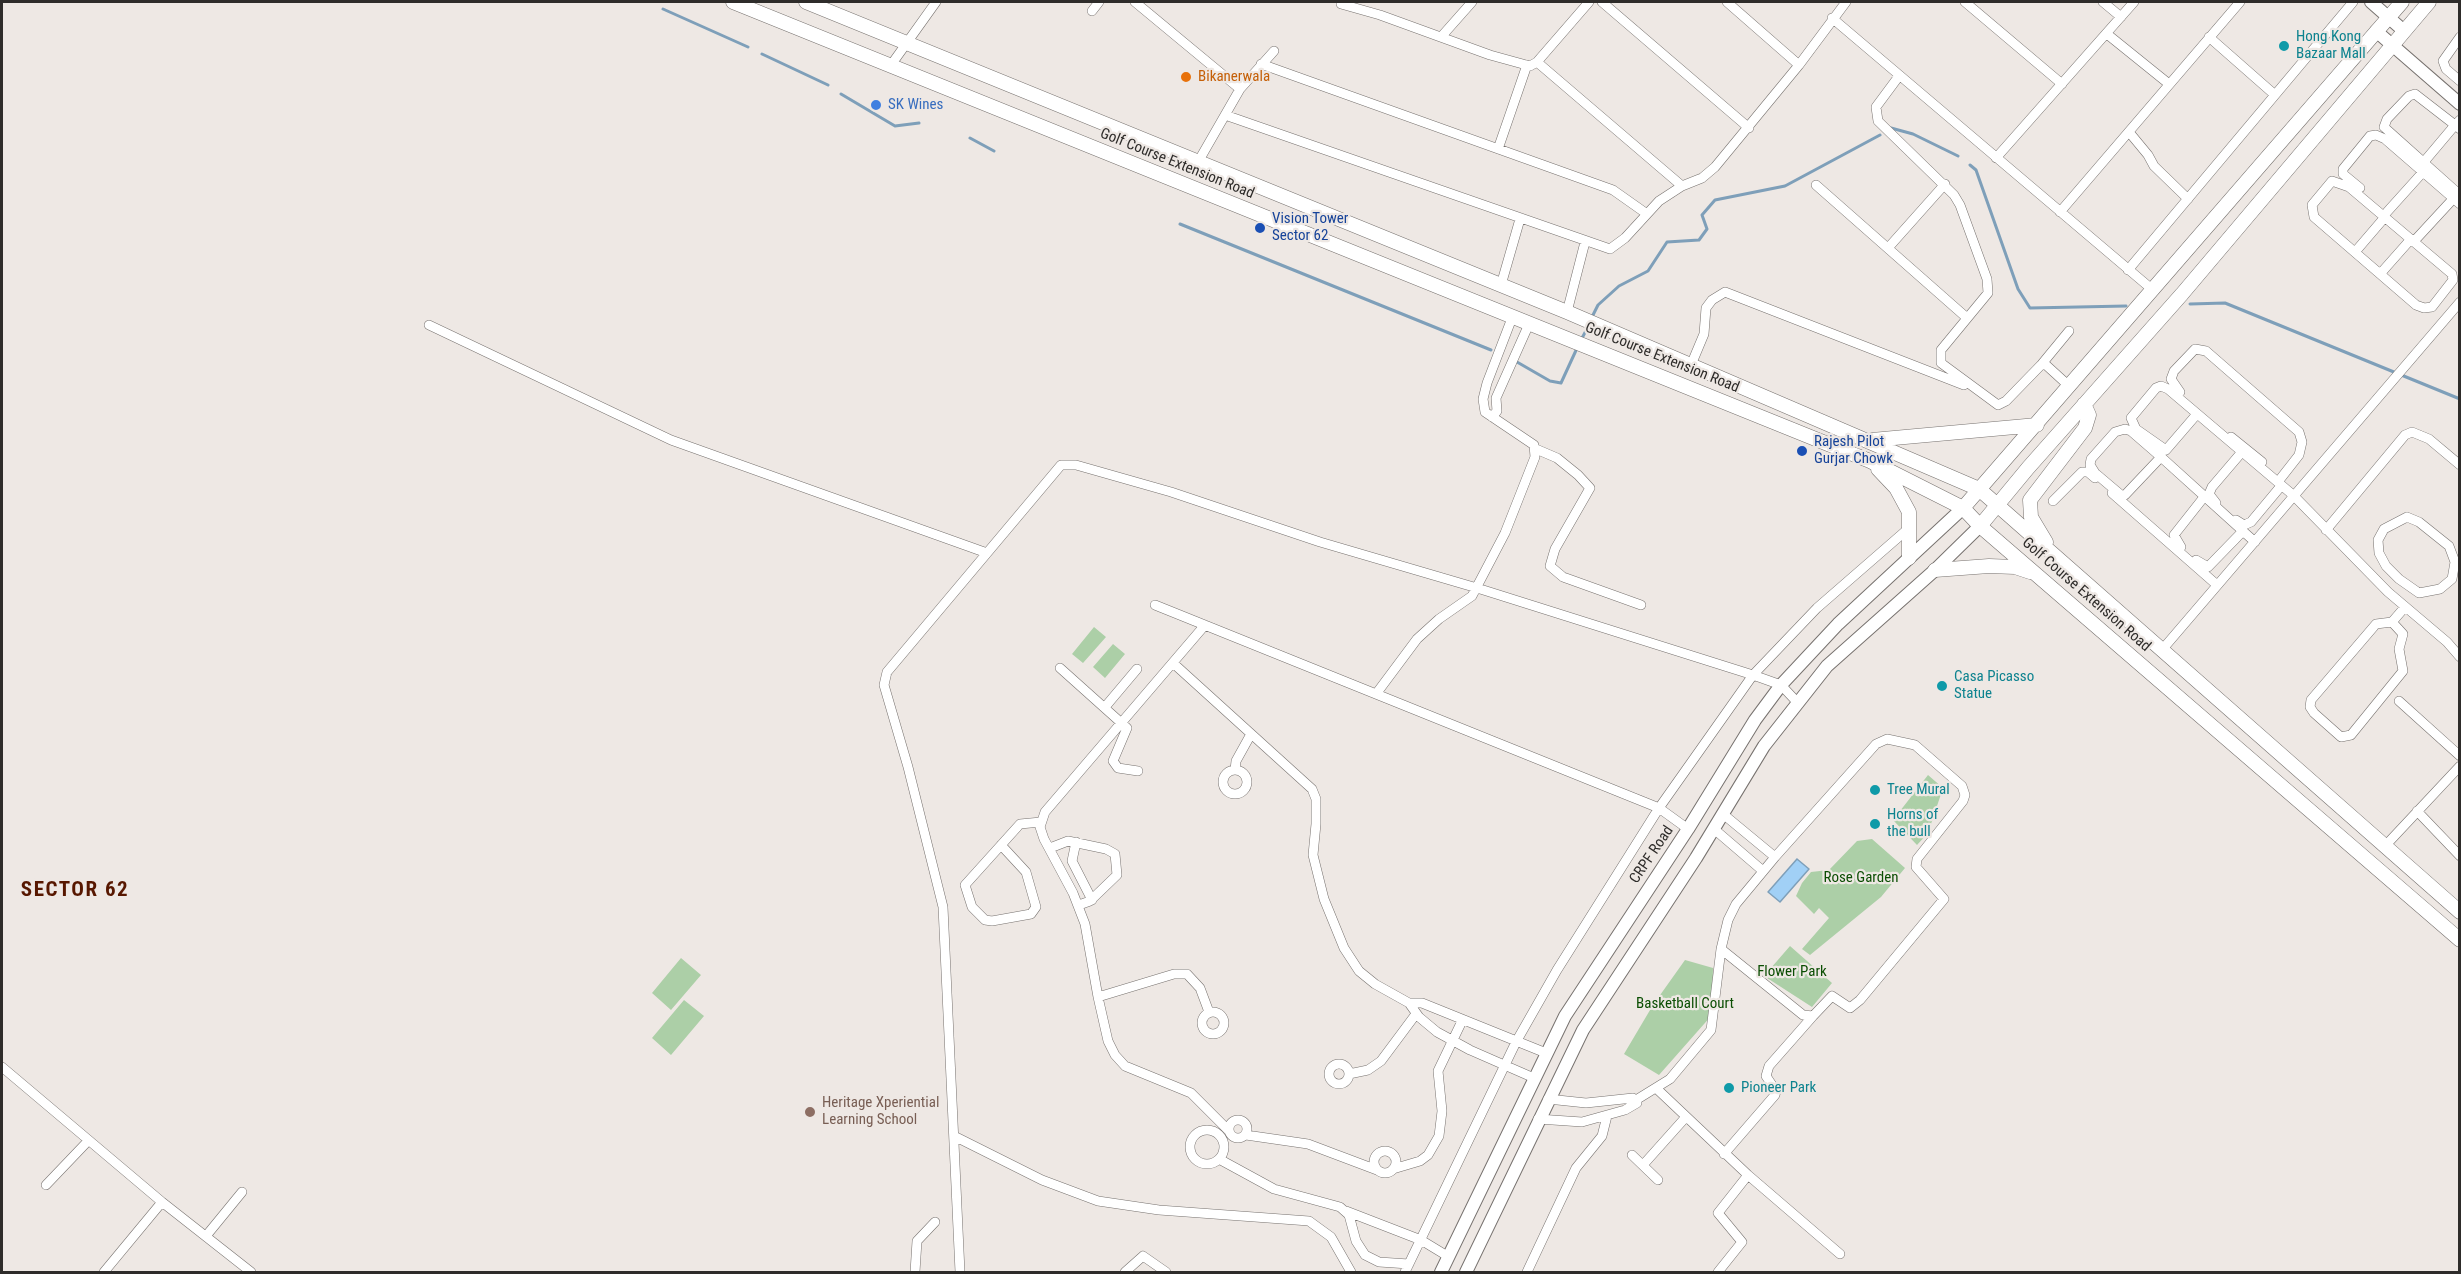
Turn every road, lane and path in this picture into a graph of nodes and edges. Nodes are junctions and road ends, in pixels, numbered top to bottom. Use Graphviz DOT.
graph roads {
  1 [pos="733,2"];
  2 [pos="806,2"];
  3 [pos="936,2"];
  4 [pos="1099,2"];
  5 [pos="1135,2"];
  6 [pos="1472,2"];
  7 [pos="1589,2"];
  8 [pos="1602,2"];
  9 [pos="1730,2"];
  10 [pos="1846,2"];
  11 [pos="1965,2"];
  12 [pos="2103,2"];
  13 [pos="2134,2"];
  14 [pos="2240,2"];
  15 [pos="2353,2"];
  16 [pos="2371,2"];
  17 [pos="2402,2"];
  18 [pos="2429,2"];
  19 [pos="1341,4"];
  20 [pos="1361,6"];
  21 [pos="1092,11"];
  22 [pos="2121,17"];
  23 [pos="2388,17"];
  24 [pos="1832,18"];
  25 [pos="2376,31"];
  26 [pos="2404,31"];
  27 [pos="2107,34"];
  28 [pos="1441,37"];
  29 [pos="2210,37"];
  30 [pos="2460,38"];
  31 [pos="906,43"];
  32 [pos="2392,45"];
  33 [pos="1274,51"];
  34 [pos="1537,62"];
  35 [pos="1261,64"];
  36 [pos="891,65"];
  37 [pos="1527,65"];
  38 [pos="1799,65"];
  39 [pos="1899,76"];
  40 [pos="2460,81"];
  41 [pos="2062,84"];
  42 [pos="2169,84"];
  43 [pos="1240,89"];
  44 [pos="2275,95"];
  45 [pos="2460,104"];
  46 [pos="1225,115"];
  47 [pos="2458,124"];
  48 [pos="1749,128"];
  49 [pos="2129,132"];
  50 [pos="1498,149"];
  51 [pos="1996,158"];
  52 [pos="1198,162"];
  53 [pos="2423,168"];
  54 [pos="1945,183"];
  55 [pos="1816,185"];
  56 [pos="1682,186"];
  57 [pos="2458,196"];
  58 [pos="2188,199"];
  59 [pos="2060,212"];
  60 [pos="1647,214"];
  61 [pos="2386,214"];
  62 [pos="1520,219"];
  63 [pos="2414,238"];
  64 [pos="1584,242"];
  65 [pos="1888,248"];
  66 [pos="2355,252"];
  67 [pos="2128,270"];
  68 [pos="2380,274"];
  69 [pos="2460,274"];
  70 [pos="1501,285"];
  71 [pos="2154,291"];
  72 [pos="2442,294"];
  73 [pos="2458,304"];
  74 [pos="1567,312"];
  75 [pos="1512,318"];
  76 [pos="1967,318"];
  77 [pos="1529,324"];
  78 [pos="429,325"];
  79 [pos="2069,331"];
  80 [pos="1691,364"];
  81 [pos="2041,365"];
  82 [pos="1732,382"];
  83 [pos="2069,386"];
  84 [pos="1974,388"];
  85 [pos="1726,402"];
  86 [pos="2084,404"];
  87 [pos="2197,414"];
  88 [pos="1492,417"];
  89 [pos="2037,425"];
  90 [pos="1869,441"];
  91 [pos="1536,449"];
  92 [pos="2241,453"];
  93 [pos="2161,458"];
  94 [pos="1870,461"];
  95 [pos="2460,465"];
  96 [pos="2281,482"];
  97 [pos="1979,489"];
  98 [pos="2294,493"];
  99 [pos="2204,497"];
  100 [pos="2053,501"];
  101 [pos="1997,506"];
  102 [pos="1963,508"];
  103 [pos="1980,526"];
  104 [pos="1909,528"];
  105 [pos="2326,530"];
  106 [pos="2243,531"];
  107 [pos="2255,542"];
  108 [pos="2048,550"];
  109 [pos="987,553"];
  110 [pos="1909,558"];
  111 [pos="1935,570"];
  112 [pos="2035,574"];
  113 [pos="2399,579"];
  114 [pos="2217,585"];
  115 [pos="1477,588"];
  116 [pos="2388,592"];
  117 [pos="1155,605"];
  118 [pos="1641,605"];
  119 [pos="2405,607"];
  120 [pos="2392,622"];
  121 [pos="1205,625"];
  122 [pos="2161,651"];
  123 [pos="2460,657"];
  124 [pos="1173,663"];
  125 [pos="1060,668"];
  126 [pos="1137,669"];
  127 [pos="1754,675"];
  128 [pos="1781,685"];
  129 [pos="1376,694"];
  130 [pos="2399,701"];
  131 [pos="1797,702"];
  132 [pos="1105,707"];
  133 [pos="1122,722"];
  134 [pos="1251,734"];
  135 [pos="2460,756"];
  136 [pos="2460,766"];
  137 [pos="1235,770"];
  138 [pos="1138,771"];
  139 [pos="1659,808"];
  140 [pos="2418,811"];
  141 [pos="1723,814"];
  142 [pos="1041,822"];
  143 [pos="1688,829"];
  144 [pos="1714,829"];
  145 [pos="1076,842"];
  146 [pos="1001,845"];
  147 [pos="2386,845"];
  148 [pos="1050,848"];
  149 [pos="2460,856"];
  150 [pos="1775,857"];
  151 [pos="1763,871"];
  152 [pos="1092,900"];
  153 [pos="1079,905"];
  154 [pos="2460,912"];
  155 [pos="2460,940"];
  156 [pos="1721,949"];
  157 [pos="1098,997"];
  158 [pos="1409,1003"];
  159 [pos="1209,1012"];
  160 [pos="1416,1014"];
  161 [pos="1813,1016"];
  162 [pos="1462,1021"];
  163 [pos="1451,1040"];
  164 [pos="1516,1042"];
  165 [pos="1546,1053"];
  166 [pos="1503,1065"];
  167 [pos="2,1067"];
  168 [pos="1349,1074"];
  169 [pos="1534,1078"];
  170 [pos="1658,1089"];
  171 [pos="1548,1099"];
  172 [pos="1636,1100"];
  173 [pos="1579,1102"];
  174 [pos="1607,1116"];
  175 [pos="1685,1118"];
  176 [pos="1538,1119"];
  177 [pos="1578,1121"];
  178 [pos="1229,1131"];
  179 [pos="1246,1135"];
  180 [pos="954,1136"];
  181 [pos="88,1141"];
  182 [pos="1724,1154"];
  183 [pos="1632,1155"];
  184 [pos="1219,1159"];
  185 [pos="1643,1166"];
  186 [pos="1393,1169"];
  187 [pos="1377,1170"];
  188 [pos="1748,1175"];
  189 [pos="1658,1180"];
  190 [pos="46,1185"];
  191 [pos="242,1192"];
  192 [pos="162,1202"];
  193 [pos="1346,1210"];
  194 [pos="935,1222"];
  195 [pos="206,1236"];
  196 [pos="1421,1240"];
  197 [pos="1455,1245"];
  198 [pos="1475,1254"];
  199 [pos="1840,1254"];
  200 [pos="1449,1257"];
  201 [pos="1407,1268"];
  202 [pos="104,1272"];
  203 [pos="251,1272"];
  204 [pos="915,1272"];
  205 [pos="960,1272"];
  206 [pos="1125,1272"];
  207 [pos="1166,1272"];
  208 [pos="1351,1272"];
  209 [pos="1441,1272"];
  210 [pos="1466,1272"];
  211 [pos="1527,1272"];
  212 [pos="1718,1272"];
  1 -- 36 [label="main road, Golf Course Extension Road"];
  2 -- 31 [label="main road, Golf Course Extension Road"];
  3 -- 31 [label="street"];
  4 -- 21 [label="street"];
  5 -- 43 [label="street"];
  6 -- 28 [label="street"];
  7 -- 34 [label="street"];
  8 -- 48 [label="street"];
  9 -- 38 [label="street"];
  10 -- 24 [label="street"];
  11 -- 41 [label="street"];
  12 -- 22 [label="street"];
  13 -- 22 [label="street"];
  14 -- 29 [label="street"];
  15 -- 44 [label="street"];
  16 -- 23 [label="street"];
  17 -- 23 [label="main road"];
  18 -- 26 [label="main road"];
  19 -- 20 [label="street"];
  20 -- 28 [label="street"];
  22 -- 27 [label="street"];
  23 -- 25 [label="main road"];
  23 -- 26 [label="street"];
  24 -- 38 [label="street"];
  24 -- 39 [label="street"];
  25 -- 32 [label="street"];
  25 -- 71 [label="main road"];
  26 -- 32 [label="main road"];
  27 -- 41 [label="street"];
  27 -- 42 [label="street"];
  28 -- 37 [label="street"];
  29 -- 42 [label="street"];
  29 -- 44 [label="street"];
  30 -- 40 [label="street"];
  31 -- 36 [label="street"];
  31 -- 52 [label="main road, Golf Course Extension Road"];
  32 -- 45 [label="street"];
  32 -- 86 [label="main road"];
  33 -- 35 [label="street"];
  34 -- 37 [label="street"];
  34 -- 56 [label="street"];
  35 -- 43 [label="street"];
  35 -- 50 [label="street"];
  36 -- 75 [label="main road, Golf Course Extension Road"];
  37 -- 50 [label="street"];
  38 -- 48 [label="street"];
  39 -- 51 [label="street"];
  39 -- 54 [label="street"];
  41 -- 51 [label="street"];
  42 -- 49 [label="street"];
  43 -- 46 [label="street"];
  44 -- 58 [label="street"];
  46 -- 52 [label="street"];
  46 -- 62 [label="street"];
  47 -- 53 [label="street"];
  47 -- 53 [label="street"];
  48 -- 56 [label="street"];
  49 -- 58 [label="street"];
  49 -- 59 [label="street"];
  50 -- 60 [label="street"];
  51 -- 59 [label="street"];
  52 -- 70 [label="main road, Golf Course Extension Road"];
  53 -- 57 [label="street"];
  53 -- 61 [label="street"];
  53 -- 61 [label="street"];
  54 -- 65 [label="street"];
  54 -- 76 [label="street"];
  55 -- 65 [label="street"];
  56 -- 60 [label="street"];
  57 -- 63 [label="street"];
  58 -- 67 [label="street"];
  59 -- 67 [label="street"];
  60 -- 64 [label="street"];
  61 -- 63 [label="street"];
  61 -- 66 [label="street"];
  61 -- 66 [label="street"];
  62 -- 64 [label="street"];
  62 -- 70 [label="street"];
  63 -- 68 [label="street"];
  63 -- 69 [label="street"];
  63 -- 72 [label="street"];
  64 -- 74 [label="street"];
  65 -- 76 [label="street"];
  66 -- 68 [label="street"];
  67 -- 71 [label="street"];
  68 -- 72 [label="street"];
  70 -- 74 [label="main road, Golf Course Extension Road"];
  71 -- 83 [label="main road"];
  72 -- 73 [label="street"];
  73 -- 98 [label="street"];
  74 -- 80 [label="main road, Golf Course Extension Road"];
  75 -- 77 [label="main road, Golf Course Extension Road"];
  75 -- 88 [label="street"];
  76 -- 84 [label="street"];
  77 -- 85 [label="main road, Golf Course Extension Road"];
  77 -- 88 [label="street"];
  78 -- 109 [label="street"];
  79 -- 81 [label="street"];
  80 -- 82 [label="main road, Golf Course Extension Road"];
  80 -- 84 [label="street"];
  81 -- 83 [label="street"];
  81 -- 84 [label="street"];
  82 -- 85 [label="main road"];
  82 -- 90 [label="main road, Golf Course Extension Road"];
  83 -- 89 [label="main road"];
  85 -- 94 [label="main road, Golf Course Extension Road"];
  86 -- 101 [label="main road"];
  86 -- 108 [label="main road"];
  87 -- 87 [label="street"];
  87 -- 92 [label="street"];
  88 -- 91 [label="street"];
  89 -- 90 [label="main road"];
  89 -- 97 [label="main road"];
  90 -- 97 [label="main road, Golf Course Extension Road"];
  91 -- 115 [label="street"];
  91 -- 118 [label="street"];
  92 -- 96 [label="street"];
  92 -- 96 [label="street"];
  93 -- 93 [label="street"];
  93 -- 99 [label="street"];
  94 -- 102 [label="main road, Golf Course Extension Road"];
  94 -- 104 [label="main road"];
  95 -- 105 [label="street"];
  96 -- 96 [label="street"];
  96 -- 98 [label="street"];
  97 -- 101 [label="main road, Golf Course Extension Road"];
  97 -- 102 [label="main road"];
  98 -- 105 [label="street"];
  98 -- 107 [label="street"];
  99 -- 106 [label="street"];
  99 -- 106 [label="street"];
  100 -- 114 [label="street"];
  101 -- 103 [label="main road"];
  101 -- 108 [label="main road, Golf Course Extension Road"];
  102 -- 103 [label="main road, Golf Course Extension Road"];
  102 -- 110 [label="street, CRPF Road"];
  103 -- 111 [label="street"];
  103 -- 112 [label="main road, Golf Course Extension Road"];
  104 -- 110 [label="main road"];
  104 -- 127 [label="street"];
  105 -- 116 [label="street"];
  106 -- 107 [label="street"];
  107 -- 114 [label="street"];
  108 -- 122 [label="main road, Golf Course Extension Road"];
  109 -- 115 [label="street"];
  109 -- 180 [label="street"];
  110 -- 128 [label="street, CRPF Road"];
  111 -- 112 [label="main road"];
  111 -- 131 [label="street"];
  112 -- 155 [label="main road, Golf Course Extension Road"];
  113 -- 113 [label="street"];
  113 -- 116 [label="street"];
  114 -- 122 [label="street"];
  115 -- 127 [label="street"];
  115 -- 129 [label="street"];
  116 -- 119 [label="street"];
  117 -- 121 [label="street"];
  119 -- 120 [label="street"];
  119 -- 123 [label="street"];
  120 -- 120 [label="street"];
  121 -- 124 [label="street"];
  121 -- 129 [label="street"];
  122 -- 147 [label="main road, Golf Course Extension Road"];
  124 -- 133 [label="street"];
  124 -- 134 [label="street"];
  125 -- 132 [label="street"];
  126 -- 132 [label="street"];
  127 -- 128 [label="street"];
  127 -- 139 [label="street"];
  128 -- 131 [label="street"];
  128 -- 143 [label="street, CRPF Road"];
  129 -- 139 [label="street"];
  130 -- 135 [label="street"];
  131 -- 141 [label="street"];
  132 -- 133 [label="street"];
  133 -- 138 [label="street"];
  133 -- 142 [label="street"];
  134 -- 137 [label="street"];
  134 -- 158 [label="street"];
  136 -- 140 [label="street"];
  139 -- 143 [label="street"];
  139 -- 164 [label="street"];
  140 -- 147 [label="street"];
  140 -- 149 [label="street"];
  141 -- 144 [label="street"];
  141 -- 150 [label="street"];
  142 -- 146 [label="street"];
  142 -- 148 [label="street"];
  143 -- 165 [label="street, CRPF Road"];
  144 -- 151 [label="street"];
  144 -- 171 [label="street"];
  145 -- 148 [label="street"];
  145 -- 152 [label="street"];
  145 -- 152 [label="street"];
  146 -- 146 [label="street"];
  147 -- 154 [label="main road, Golf Course Extension Road"];
  148 -- 153 [label="street"];
  150 -- 151 [label="street"];
  150 -- 161 [label="street"];
  151 -- 156 [label="street"];
  152 -- 153 [label="street"];
  153 -- 157 [label="street"];
  156 -- 161 [label="street"];
  156 -- 170 [label="street"];
  157 -- 159 [label="street"];
  157 -- 178 [label="street"];
  158 -- 160 [label="street"];
  158 -- 162 [label="street"];
  160 -- 163 [label="street"];
  160 -- 168 [label="street"];
  161 -- 182 [label="street"];
  162 -- 163 [label="street"];
  162 -- 164 [label="street"];
  163 -- 166 [label="street"];
  163 -- 186 [label="street"];
  164 -- 165 [label="street"];
  164 -- 166 [label="street"];
  165 -- 169 [label="street, CRPF Road"];
  166 -- 169 [label="street"];
  166 -- 196 [label="street"];
  167 -- 181 [label="street"];
  169 -- 197 [label="street, CRPF Road"];
  170 -- 172 [label="street"];
  170 -- 175 [label="street"];
  171 -- 173 [label="street"];
  171 -- 176 [label="street"];
  172 -- 173 [label="street"];
  172 -- 174 [label="street"];
  173 -- 177 [label="street"];
  174 -- 177 [label="street"];
  174 -- 211 [label="street"];
  175 -- 182 [label="street"];
  175 -- 185 [label="street"];
  176 -- 177 [label="street"];
  176 -- 198 [label="street"];
  178 -- 179 [label="street"];
  178 -- 179 [label="street"];
  179 -- 187 [label="street"];
  180 -- 205 [label="street"];
  180 -- 208 [label="street"];
  181 -- 190 [label="street"];
  181 -- 192 [label="street"];
  182 -- 188 [label="street"];
  183 -- 185 [label="street"];
  184 -- 193 [label="street"];
  185 -- 189 [label="street"];
  186 -- 187 [label="street"];
  186 -- 187 [label="street"];
  188 -- 199 [label="street"];
  188 -- 212 [label="street"];
  191 -- 195 [label="street"];
  192 -- 195 [label="street"];
  192 -- 202 [label="street"];
  193 -- 196 [label="street"];
  193 -- 201 [label="street"];
  194 -- 204 [label="street"];
  195 -- 203 [label="street"];
  196 -- 200 [label="street"];
  196 -- 201 [label="street"];
  197 -- 198 [label="street"];
  197 -- 200 [label="street, CRPF Road"];
  198 -- 210 [label="street"];
  200 -- 209 [label="street, CRPF Road"];
  206 -- 207 [label="street"];
}
